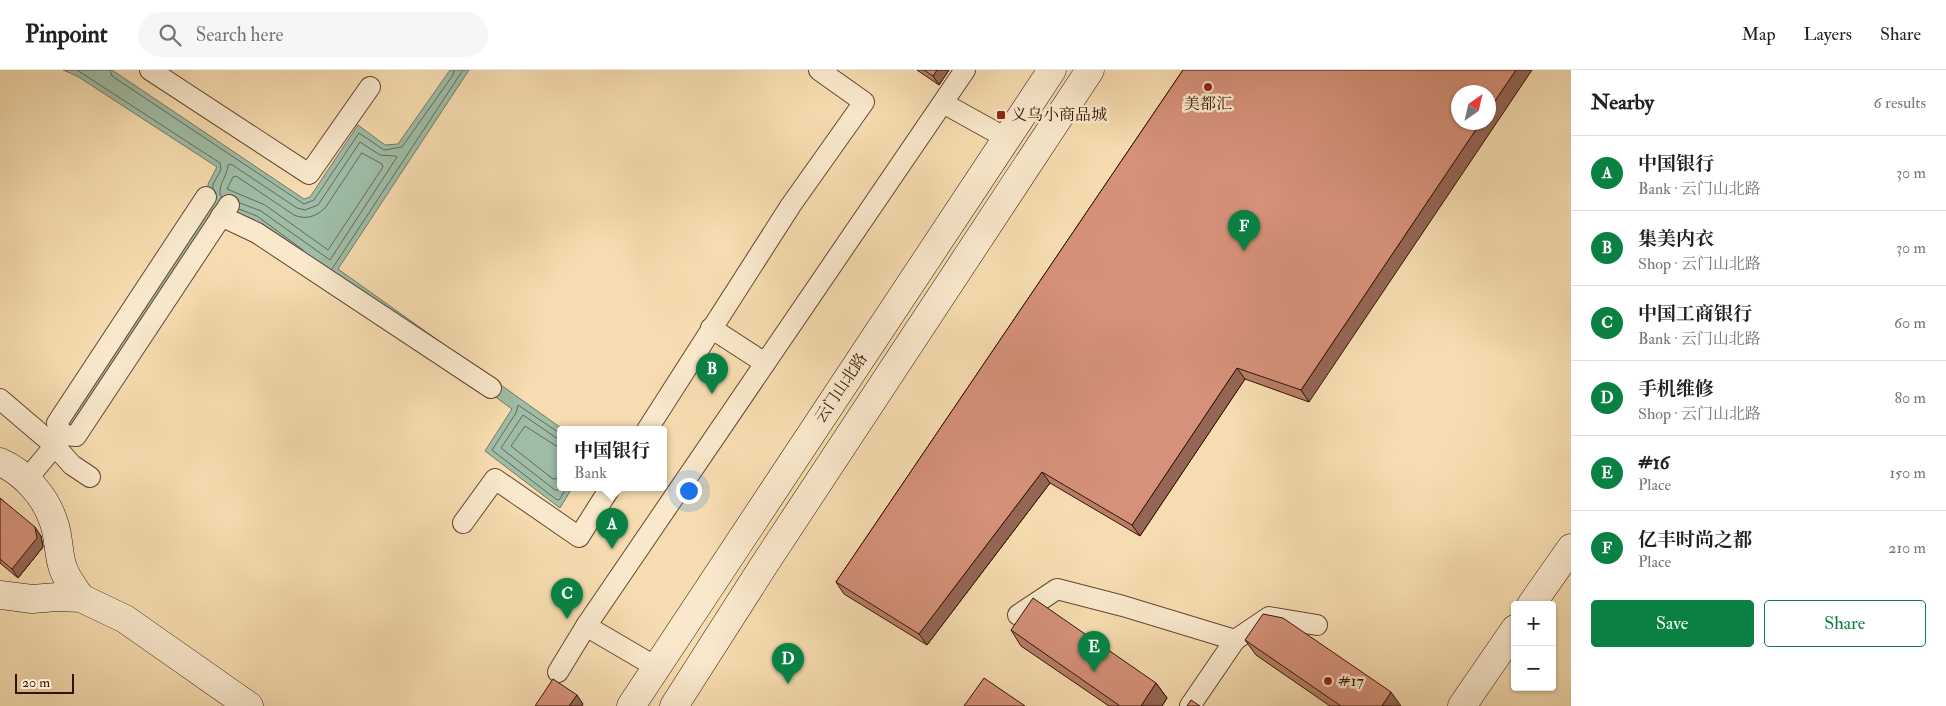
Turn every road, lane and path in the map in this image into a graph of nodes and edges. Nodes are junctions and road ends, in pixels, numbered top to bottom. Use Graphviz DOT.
graph roads {
  1 [pos="150,70"];
  2 [pos="819,70"];
  3 [pos="965,70"];
  4 [pos="1052,70"];
  5 [pos="1090,70"];
  6 [pos="370,87"];
  7 [pos="943,103"];
  8 [pos="1006,138"];
  9 [pos="206,197"];
  10 [pos="711,328"];
  11 [pos="765,363"];
  12 [pos="491,388"];
  13 [pos="0,399"];
  14 [pos="649,426"];
  15 [pos="59,440"];
  16 [pos="0,462"];
  17 [pos="90,477"];
  18 [pos="27,480"];
  19 [pos="608,491"];
  20 [pos="463,523"];
  21 [pos="1571,548"];
  22 [pos="0,596"];
  23 [pos="81,598"];
  24 [pos="1535,601"];
  25 [pos="1018,614"];
  26 [pos="1317,625"];
  27 [pos="586,626"];
  28 [pos="1511,635"];
  29 [pos="1235,640"];
  30 [pos="656,667"];
  31 [pos="558,672"];
  32 [pos="249,706"];
  33 [pos="631,706"];
  34 [pos="674,706"];
  35 [pos="1190,706"];
  36 [pos="1462,706"];
  1 -- 6 [label="street"];
  2 -- 10 [label="street"];
  3 -- 7 [label="street"];
  4 -- 8 [label="main road, 云门山北路"];
  5 -- 34 [label="main road, 云门山北路"];
  7 -- 8 [label="street"];
  7 -- 11 [label="street"];
  8 -- 30 [label="main road, 云门山北路"];
  9 -- 15 [label="street"];
  10 -- 11 [label="street"];
  10 -- 14 [label="street"];
  11 -- 27 [label="street"];
  12 -- 15 [label="street"];
  13 -- 15 [label="street"];
  15 -- 17 [label="street"];
  15 -- 18 [label="street"];
  16 -- 18 [label="main road"];
  18 -- 23 [label="main road"];
  19 -- 20 [label="street"];
  21 -- 24 [label="main road"];
  22 -- 23 [label="main road"];
  23 -- 32 [label="main road"];
  25 -- 29 [label="street"];
  26 -- 29 [label="street"];
  27 -- 30 [label="street"];
  27 -- 31 [label="street"];
  28 -- 36 [label="main road"];
  29 -- 35 [label="street"];
  30 -- 33 [label="main road, 云门山北路"];
}
